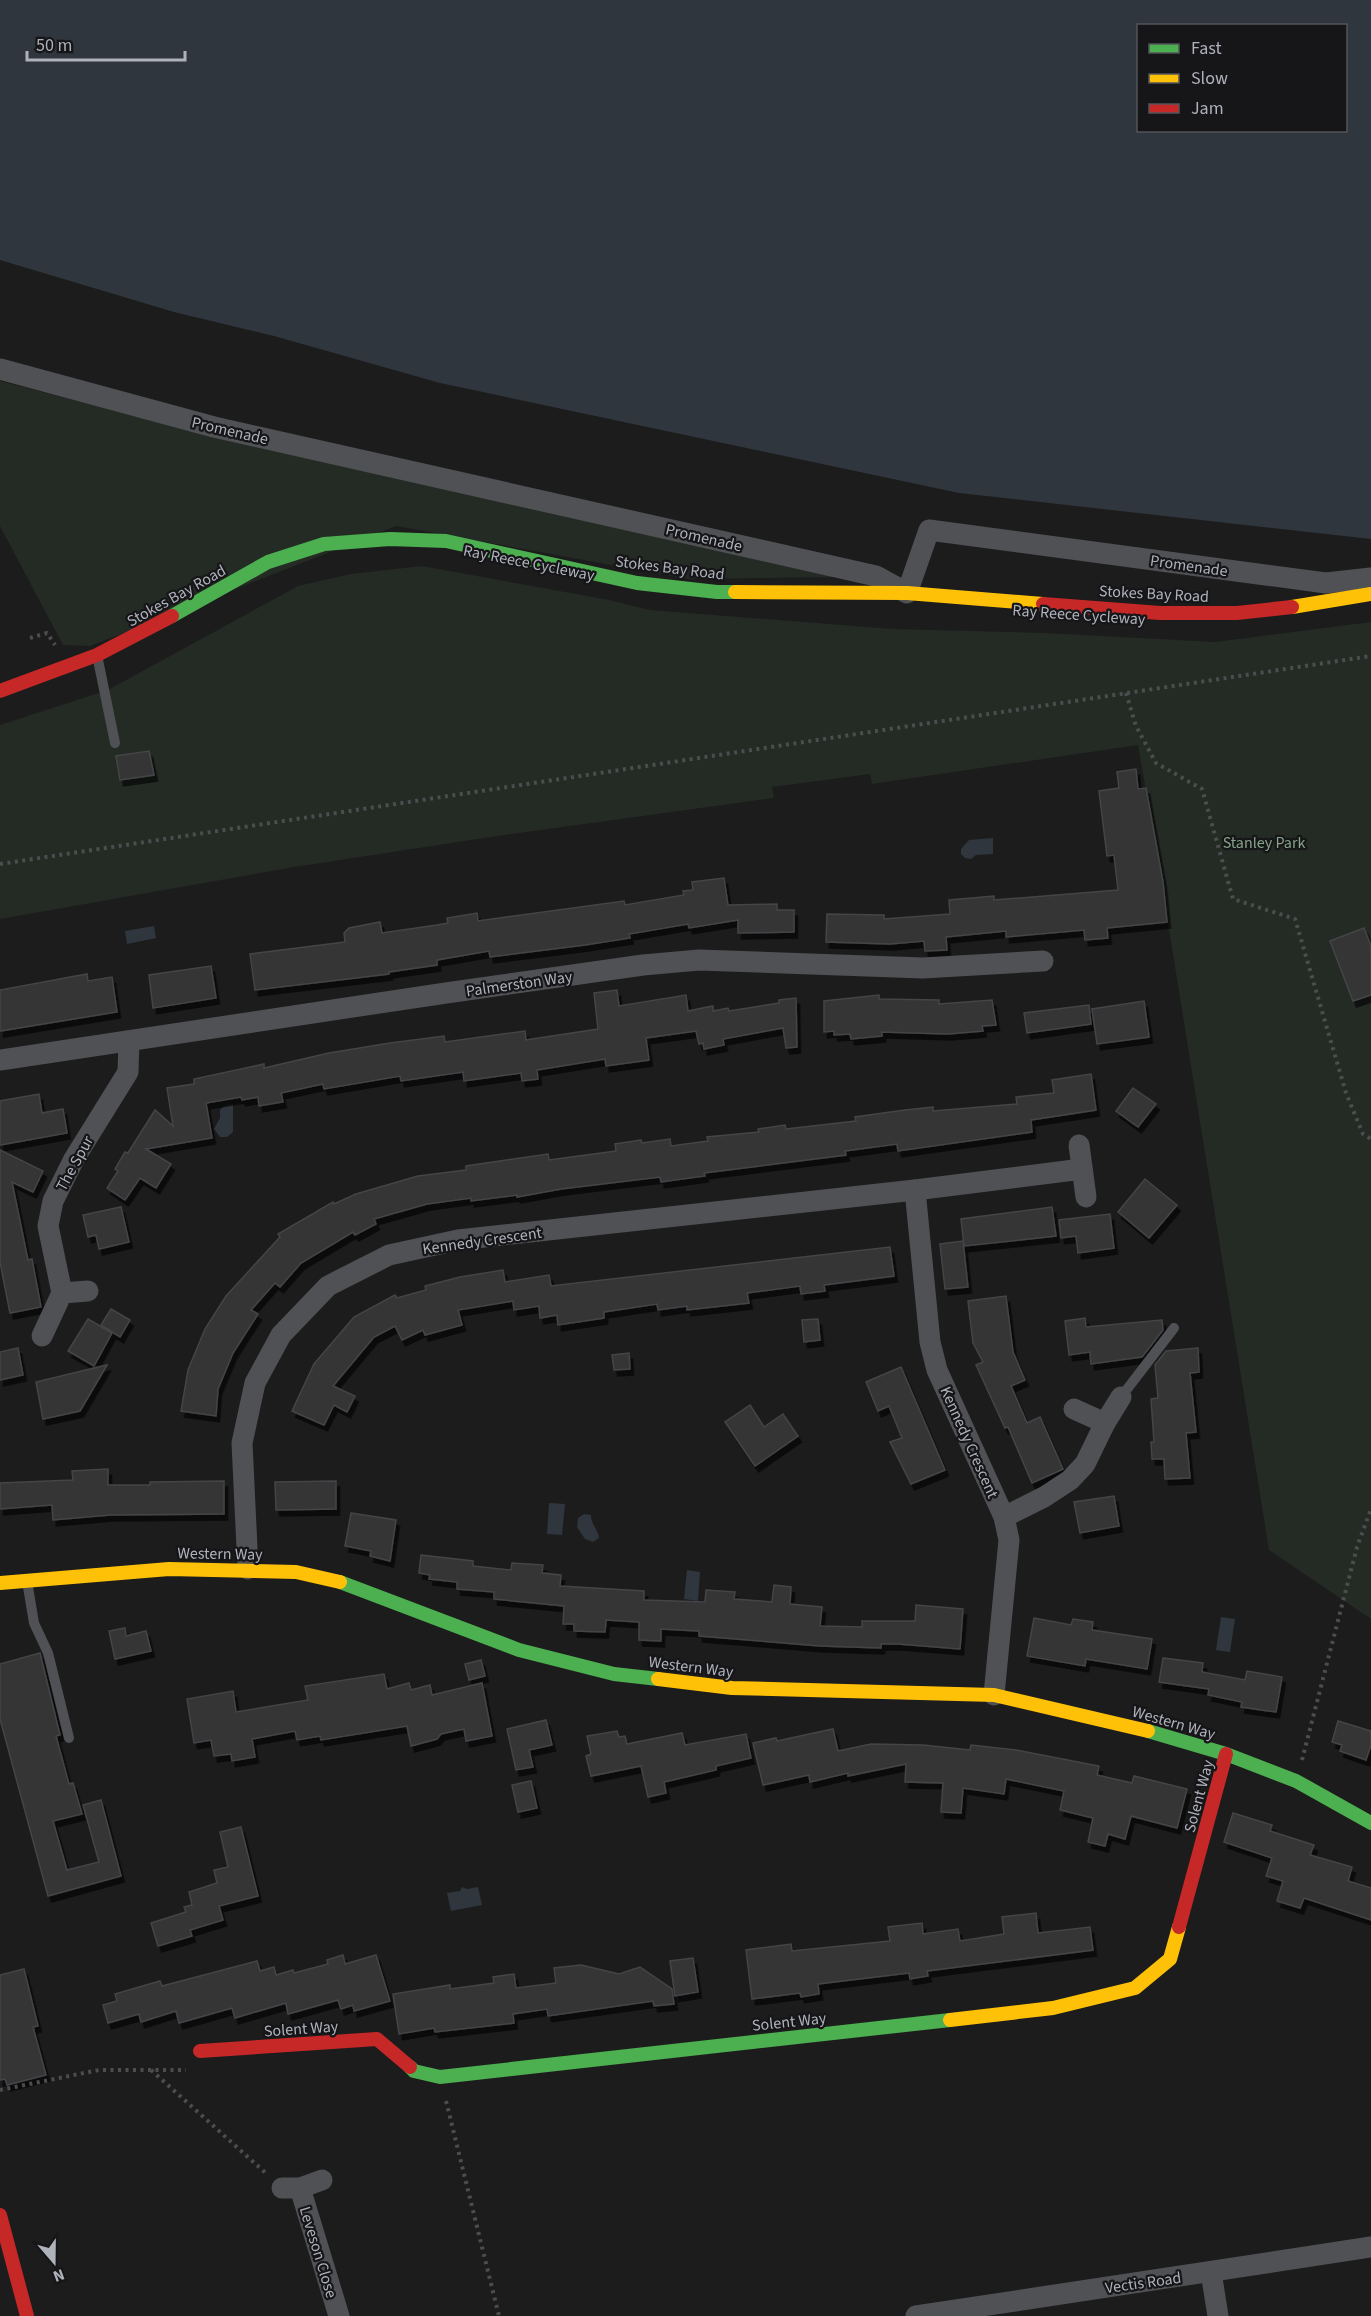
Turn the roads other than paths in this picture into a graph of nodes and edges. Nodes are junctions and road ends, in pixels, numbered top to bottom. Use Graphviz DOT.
graph roads {
  1 [pos="0,369"];
  2 [pos="1371,578"];
  3 [pos="907,593"];
  4 [pos="1371,594"];
  5 [pos="97,655"];
  6 [pos="0,691"];
  7 [pos="115,743"];
  8 [pos="1043,961"];
  9 [pos="129,1041"];
  10 [pos="0,1060"];
  11 [pos="1079,1145"];
  12 [pos="1082,1169"];
  13 [pos="915,1190"];
  14 [pos="1086,1197"];
  15 [pos="88,1291"];
  16 [pos="62,1293"];
  17 [pos="1174,1328"];
  18 [pos="42,1336"];
  19 [pos="1121,1397"];
  20 [pos="1074,1409"];
  21 [pos="1105,1423"];
  22 [pos="1004,1517"];
  23 [pos="248,1569"];
  24 [pos="27,1581"];
  25 [pos="0,1583"];
  26 [pos="994,1695"];
  27 [pos="69,1738"];
  28 [pos="1226,1754"];
  29 [pos="1371,1823"];
  30 [pos="200,2051"];
  31 [pos="322,2180"];
  32 [pos="0,2215"];
  33 [pos="1371,2247"];
  34 [pos="1211,2272"];
  35 [pos="27,2316"];
  36 [pos="339,2316"];
  37 [pos="916,2316"];
  38 [pos="1218,2316"];
  1 -- 3 [label="street, Promenade"];
  2 -- 3 [label="street, Promenade"];
  3 -- 4 [label="street, Stokes Bay Road"];
  3 -- 5 [label="street, Stokes Bay Road"];
  5 -- 6 [label="street, Stokes Bay Road"];
  5 -- 7 [label="lane"];
  8 -- 9 [label="street, Palmerston Way"];
  9 -- 10 [label="street, Palmerston Way"];
  9 -- 16 [label="street, The Spur"];
  11 -- 12 [label="street"];
  12 -- 13 [label="street, Kennedy Crescent"];
  12 -- 14 [label="street"];
  13 -- 22 [label="street, Kennedy Crescent"];
  13 -- 23 [label="street, Kennedy Crescent"];
  15 -- 16 [label="street"];
  16 -- 18 [label="street"];
  17 -- 19 [label="lane"];
  19 -- 21 [label="street"];
  20 -- 21 [label="street"];
  21 -- 22 [label="street"];
  22 -- 26 [label="street, Kennedy Crescent"];
  23 -- 24 [label="street, Western Way"];
  23 -- 26 [label="street, Western Way"];
  24 -- 25 [label="street, Western Way"];
  24 -- 27 [label="lane"];
  26 -- 28 [label="street, Western Way"];
  28 -- 29 [label="street, Western Way"];
  28 -- 30 [label="street, Solent Way"];
  31 -- 36 [label="street, Leveson Close"];
  32 -- 35 [label="street"];
  33 -- 34 [label="street, Vectis Road"];
  34 -- 37 [label="street, Vectis Road"];
  34 -- 38 [label="street"];
}
